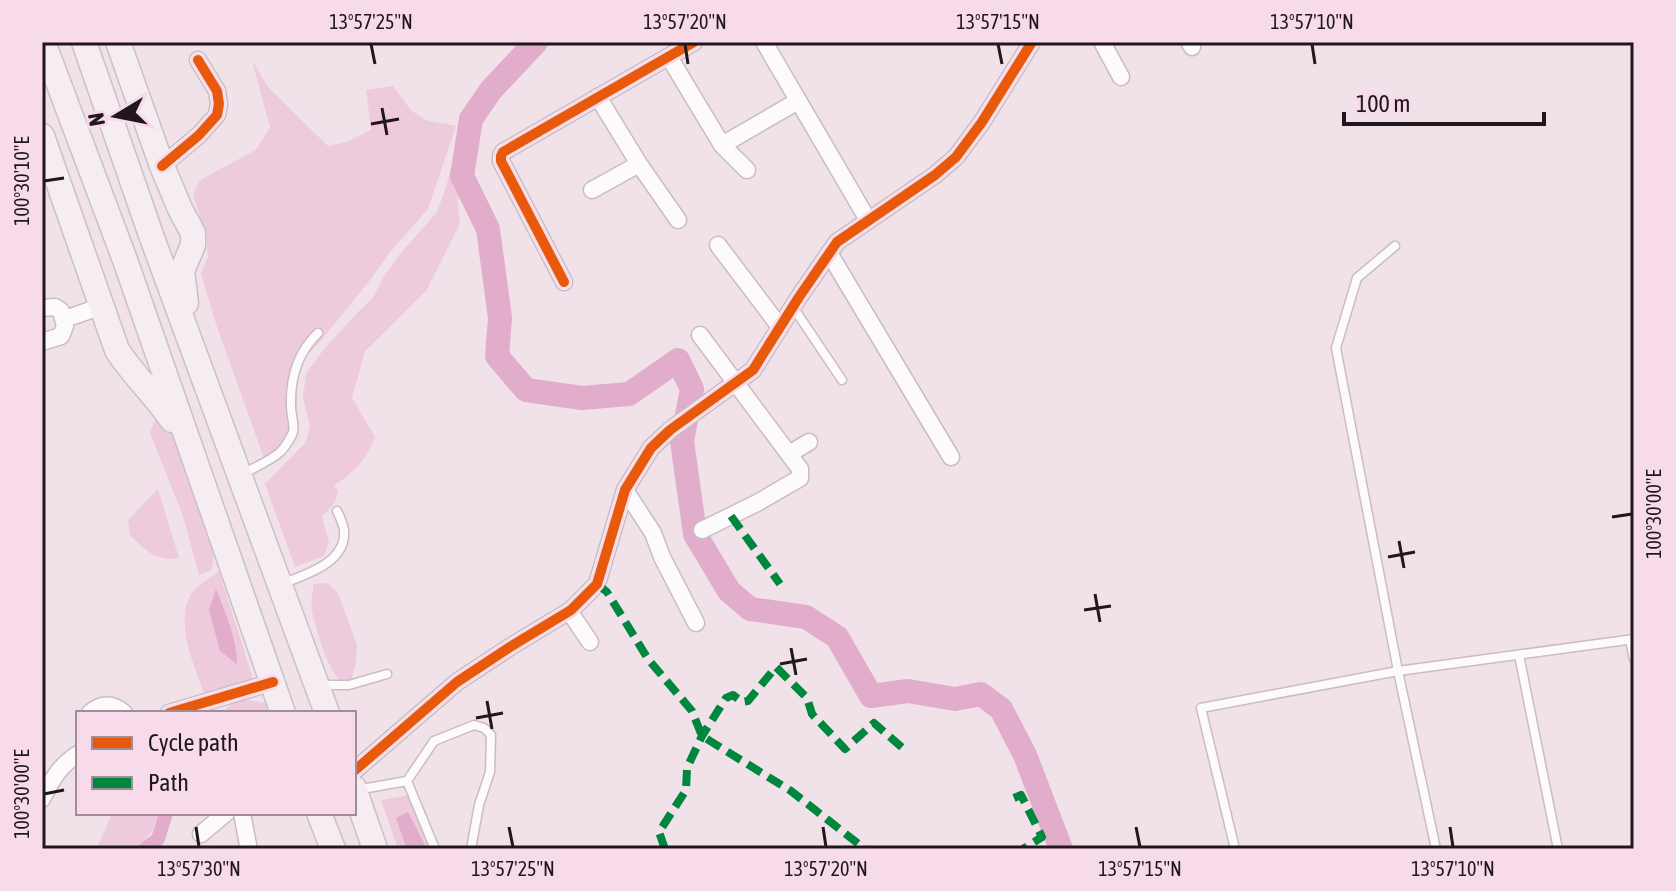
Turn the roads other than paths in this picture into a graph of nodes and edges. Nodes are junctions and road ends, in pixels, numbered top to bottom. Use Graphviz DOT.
graph roads {
  1 [pos="43,42"];
  2 [pos="84,42"];
  3 [pos="118,42"];
  4 [pos="694,42"];
  5 [pos="764,42"];
  6 [pos="1032,42"];
  7 [pos="1102,42"];
  8 [pos="669,57"];
  9 [pos="198,60"];
  10 [pos="1121,77"];
  11 [pos="598,97"];
  12 [pos="798,101"];
  13 [pos="42,136"];
  14 [pos="722,145"];
  15 [pos="639,164"];
  16 [pos="162,166"];
  17 [pos="47,167"];
  18 [pos="747,170"];
  19 [pos="592,190"];
  20 [pos="181,211"];
  21 [pos="678,220"];
  22 [pos="868,220"];
  23 [pos="151,235"];
  24 [pos="718,245"];
  25 [pos="1395,246"];
  26 [pos="829,253"];
  27 [pos="564,282"];
  28 [pos="793,306"];
  29 [pos="42,308"];
  30 [pos="141,309"];
  31 [pos="105,312"];
  32 [pos="65,319"];
  33 [pos="780,327"];
  34 [pos="318,333"];
  35 [pos="700,335"];
  36 [pos="190,338"];
  37 [pos="42,342"];
  38 [pos="842,380"];
  39 [pos="735,383"];
  40 [pos="809,442"];
  41 [pos="188,445"];
  42 [pos="789,454"];
  43 [pos="951,457"];
  44 [pos="240,476"];
  45 [pos="625,490"];
  46 [pos="337,511"];
  47 [pos="702,530"];
  48 [pos="280,585"];
  49 [pos="569,611"];
  50 [pos="696,623"];
  51 [pos="1632,640"];
  52 [pos="590,642"];
  53 [pos="1519,655"];
  54 [pos="1634,659"];
  55 [pos="1398,671"];
  56 [pos="387,674"];
  57 [pos="273,682"];
  58 [pos="316,685"];
  59 [pos="93,711"];
  60 [pos="122,711"];
  61 [pos="176,711"];
  62 [pos="282,711"];
  63 [pos="326,711"];
  64 [pos="76,755"];
  65 [pos="356,769"];
  66 [pos="407,781"];
  67 [pos="356,789"];
  68 [pos="356,795"];
  69 [pos="42,799"];
  70 [pos="224,815"];
  71 [pos="242,815"];
  72 [pos="320,815"];
  73 [pos="201,834"];
  74 [pos="248,845"];
  75 [pos="333,849"];
  76 [pos="375,849"];
  77 [pos="435,849"];
  78 [pos="471,849"];
  79 [pos="1235,849"];
  80 [pos="1436,849"];
  81 [pos="1558,849"];
  1 -- 30 [label="main road"];
  2 -- 23 [label="main road"];
  3 -- 16 [label="main road"];
  4 -- 8 [label="street"];
  5 -- 12 [label="street"];
  6 -- 22 [label="street"];
  7 -- 10 [label="street"];
  8 -- 11 [label="street"];
  8 -- 14 [label="street"];
  9 -- 16 [label="street"];
  11 -- 15 [label="street"];
  11 -- 27 [label="street"];
  12 -- 14 [label="street"];
  12 -- 22 [label="street"];
  13 -- 17 [label="main road"];
  14 -- 18 [label="street"];
  15 -- 19 [label="street"];
  15 -- 21 [label="street"];
  16 -- 20 [label="main road"];
  17 -- 31 [label="main road"];
  20 -- 23 [label="main road"];
  20 -- 36 [label="main road"];
  22 -- 26 [label="street"];
  23 -- 36 [label="main road"];
  24 -- 33 [label="street"];
  25 -- 55 [label="lane"];
  26 -- 28 [label="street"];
  26 -- 43 [label="street"];
  28 -- 33 [label="street"];
  28 -- 38 [label="lane"];
  29 -- 32 [label="street"];
  30 -- 31 [label="main road"];
  30 -- 41 [label="main road"];
  31 -- 32 [label="street"];
  31 -- 41 [label="main road"];
  32 -- 37 [label="street"];
  33 -- 39 [label="street"];
  34 -- 44 [label="lane"];
  35 -- 39 [label="street"];
  36 -- 44 [label="main road"];
  39 -- 42 [label="street"];
  39 -- 45 [label="street"];
  40 -- 42 [label="street"];
  41 -- 57 [label="main road"];
  42 -- 47 [label="street"];
  44 -- 48 [label="main road"];
  45 -- 49 [label="street"];
  45 -- 50 [label="street"];
  46 -- 48 [label="lane"];
  48 -- 58 [label="main road"];
  49 -- 52 [label="street"];
  49 -- 65 [label="street"];
  51 -- 53 [label="lane"];
  51 -- 54 [label="lane"];
  53 -- 55 [label="lane"];
  53 -- 81 [label="lane"];
  55 -- 79 [label="lane"];
  55 -- 80 [label="lane"];
  56 -- 58 [label="lane"];
  57 -- 61 [label="street"];
  57 -- 62 [label="main road"];
  58 -- 63 [label="main road"];
  59 -- 60 [label="street"];
  64 -- 69 [label="street"];
  66 -- 67 [label="lane"];
  66 -- 77 [label="lane"];
  66 -- 78 [label="lane"];
  68 -- 76 [label="main road"];
  70 -- 73 [label="street"];
  71 -- 74 [label="street"];
  72 -- 75 [label="main road"];
}
